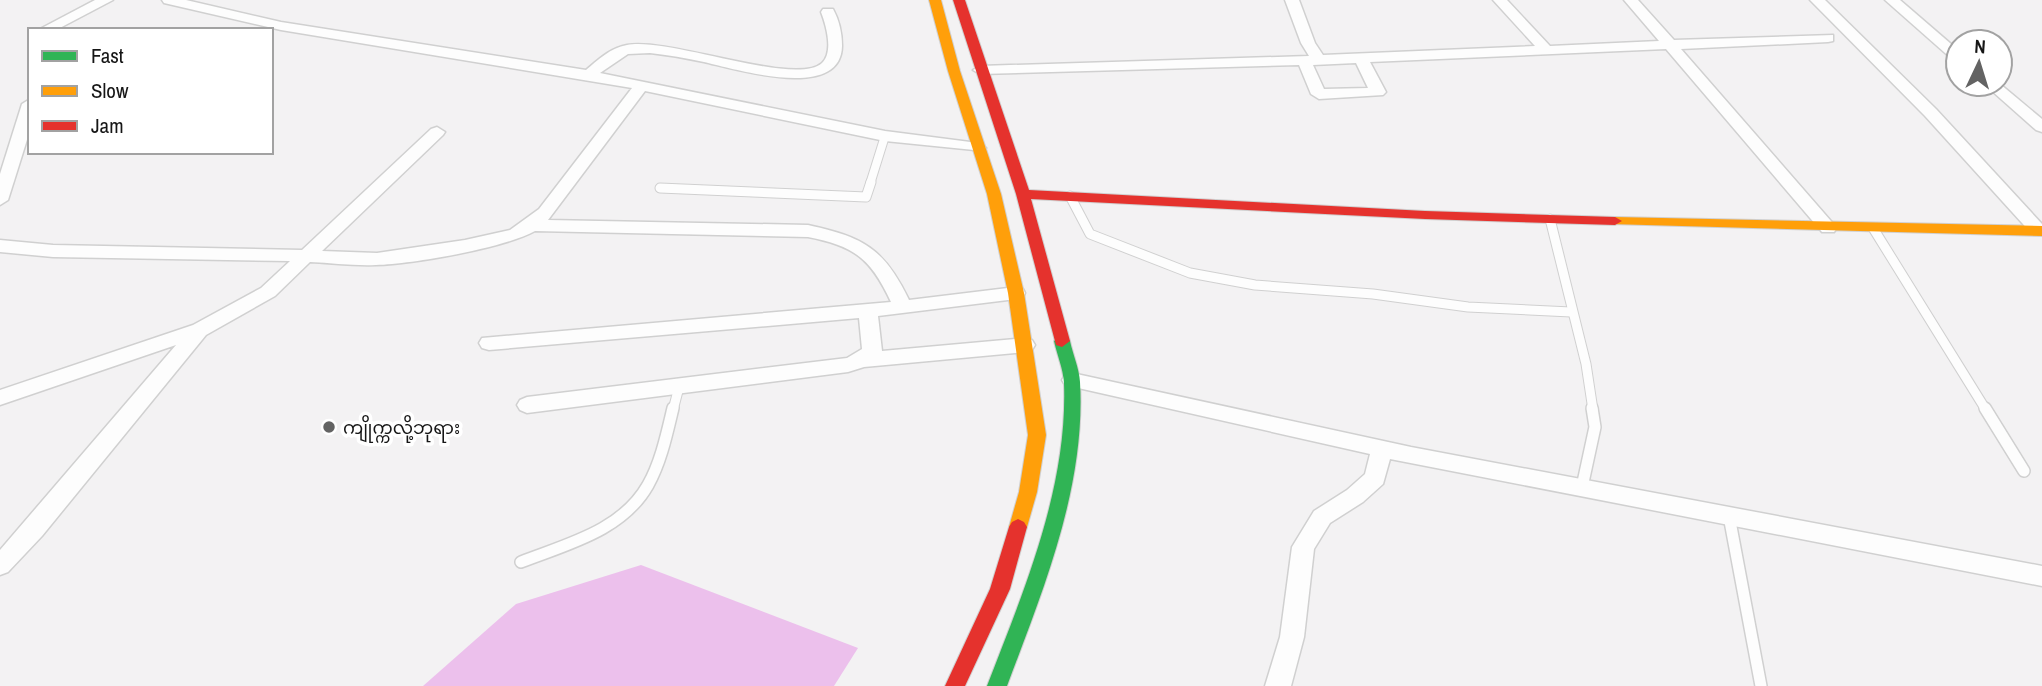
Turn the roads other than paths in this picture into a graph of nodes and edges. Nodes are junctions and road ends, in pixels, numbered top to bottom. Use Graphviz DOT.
graph roads {
  1 [pos="106,0"];
  2 [pos="169,0"];
  3 [pos="935,0"];
  4 [pos="959,0"];
  5 [pos="1292,0"];
  6 [pos="1500,0"];
  7 [pos="1631,0"];
  8 [pos="1817,0"];
  9 [pos="1892,0"];
  10 [pos="828,12"];
  11 [pos="49,28"];
  12 [pos="1828,38"];
  13 [pos="1944,45"];
  14 [pos="1673,46"];
  15 [pos="1545,49"];
  16 [pos="1361,59"];
  17 [pos="1311,61"];
  18 [pos="980,70"];
  19 [pos="589,75"];
  20 [pos="641,86"];
  21 [pos="2008,98"];
  22 [pos="28,110"];
  23 [pos="2042,127"];
  24 [pos="437,132"];
  25 [pos="885,136"];
  26 [pos="978,148"];
  27 [pos="660,188"];
  28 [pos="1023,194"];
  29 [pos="1070,197"];
  30 [pos="0,200"];
  31 [pos="1550,219"];
  32 [pos="532,225"];
  33 [pos="1828,228"];
  34 [pos="1873,228"];
  35 [pos="2040,231"];
  36 [pos="0,246"];
  37 [pos="307,256"];
  38 [pos="1016,293"];
  39 [pos="904,307"];
  40 [pos="869,311"];
  41 [pos="1571,312"];
  42 [pos="200,330"];
  43 [pos="489,343"];
  44 [pos="1025,345"];
  45 [pos="863,360"];
  46 [pos="1072,380"];
  47 [pos="680,387"];
  48 [pos="0,398"];
  49 [pos="527,405"];
  50 [pos="1382,449"];
  51 [pos="2024,471"];
  52 [pos="1582,487"];
  53 [pos="1729,516"];
  54 [pos="521,562"];
  55 [pos="0,565"];
  56 [pos="2042,576"];
  57 [pos="954,686"];
  58 [pos="996,686"];
  59 [pos="1278,686"];
  60 [pos="1761,686"];
  1 -- 11 [label="street"];
  2 -- 19 [label="street"];
  3 -- 26 [label="main road"];
  4 -- 18 [label="main road"];
  5 -- 17 [label="street"];
  6 -- 15 [label="street"];
  7 -- 14 [label="street"];
  8 -- 35 [label="street"];
  9 -- 13 [label="street"];
  10 -- 19 [label="street"];
  12 -- 14 [label="street"];
  14 -- 15 [label="street"];
  14 -- 33 [label="street"];
  15 -- 16 [label="street"];
  16 -- 17 [label="street"];
  16 -- 17 [label="street"];
  17 -- 18 [label="street"];
  18 -- 28 [label="main road"];
  19 -- 20 [label="street"];
  20 -- 25 [label="street"];
  20 -- 32 [label="street"];
  21 -- 23 [label="street"];
  22 -- 30 [label="street"];
  24 -- 37 [label="street"];
  25 -- 26 [label="street"];
  25 -- 27 [label="lane"];
  26 -- 38 [label="main road"];
  28 -- 29 [label="main road"];
  28 -- 46 [label="main road"];
  29 -- 31 [label="main road"];
  29 -- 41 [label="lane"];
  31 -- 33 [label="main road"];
  31 -- 41 [label="lane"];
  32 -- 37 [label="street"];
  32 -- 39 [label="street"];
  33 -- 34 [label="main road"];
  34 -- 35 [label="main road"];
  34 -- 51 [label="lane"];
  36 -- 37 [label="street"];
  37 -- 42 [label="street"];
  38 -- 39 [label="street"];
  38 -- 44 [label="main road"];
  39 -- 40 [label="street"];
  40 -- 43 [label="street"];
  40 -- 45 [label="street"];
  41 -- 52 [label="lane"];
  42 -- 48 [label="street"];
  42 -- 55 [label="street"];
  44 -- 45 [label="street"];
  44 -- 57 [label="main road"];
  45 -- 47 [label="street"];
  46 -- 50 [label="street"];
  46 -- 58 [label="main road"];
  47 -- 49 [label="street"];
  47 -- 54 [label="lane"];
  50 -- 52 [label="street"];
  50 -- 59 [label="street"];
  52 -- 53 [label="street"];
  53 -- 56 [label="street"];
  53 -- 60 [label="lane"];
}
